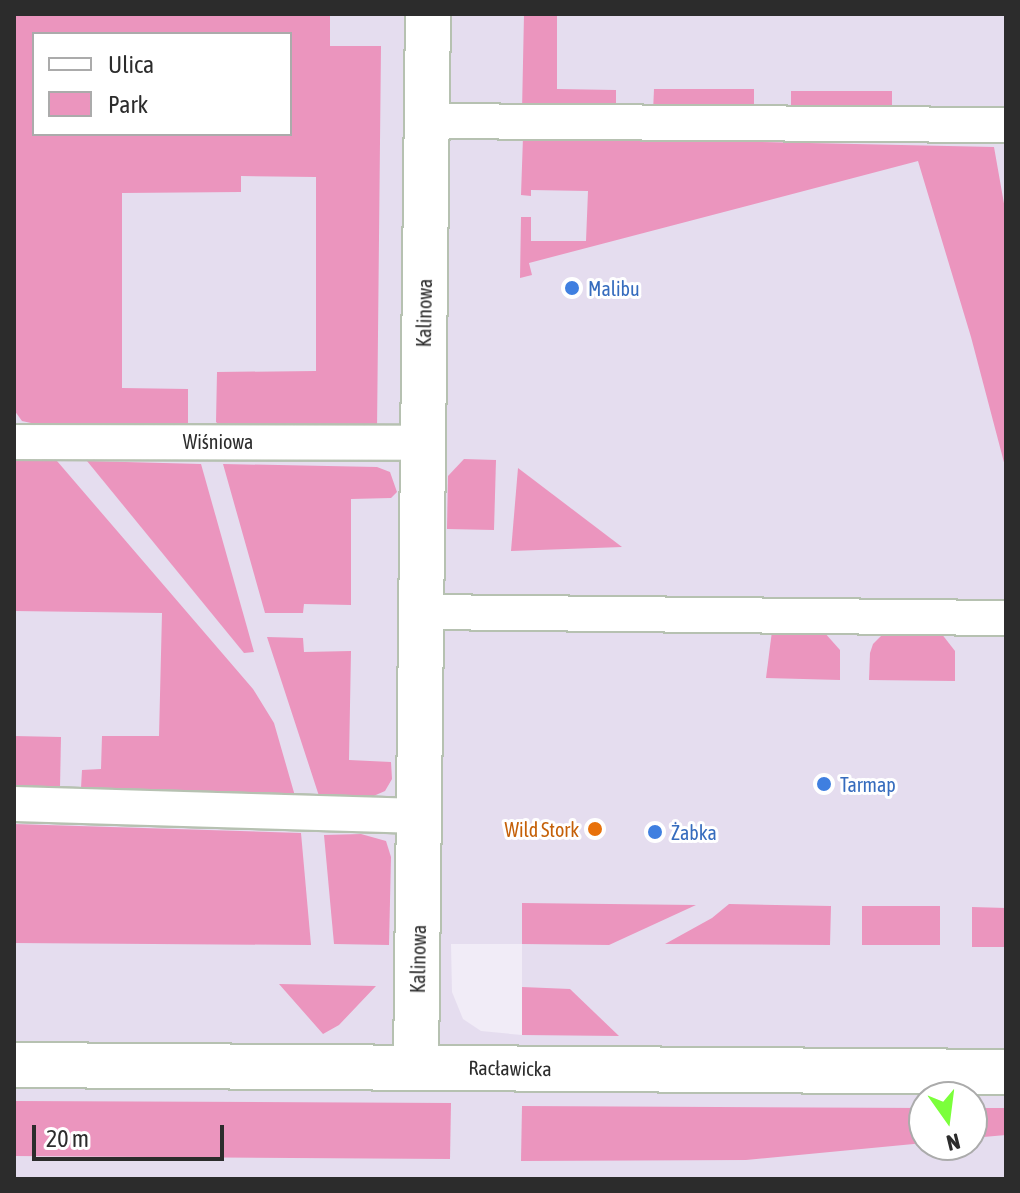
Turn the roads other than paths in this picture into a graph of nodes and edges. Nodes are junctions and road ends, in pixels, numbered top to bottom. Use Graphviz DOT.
graph roads {
  1 [pos="428,14"];
  2 [pos="426,121"];
  3 [pos="1006,125"];
  4 [pos="14,442"];
  5 [pos="422,443"];
  6 [pos="421,612"];
  7 [pos="1006,618"];
  8 [pos="14,804"];
  9 [pos="420,816"];
  10 [pos="14,1065"];
  11 [pos="416,1066"];
  12 [pos="1006,1072"];
  1 -- 2 [label="street, Kalinowa"];
  2 -- 3 [label="lane"];
  2 -- 5 [label="street, Kalinowa"];
  4 -- 5 [label="lane, Wiśniowa"];
  5 -- 6 [label="street, Kalinowa"];
  6 -- 7 [label="lane"];
  6 -- 9 [label="street, Kalinowa"];
  8 -- 9 [label="lane"];
  9 -- 11 [label="street, Kalinowa"];
  10 -- 11 [label="street, Racławicka"];
  11 -- 12 [label="street, Racławicka"];
}
